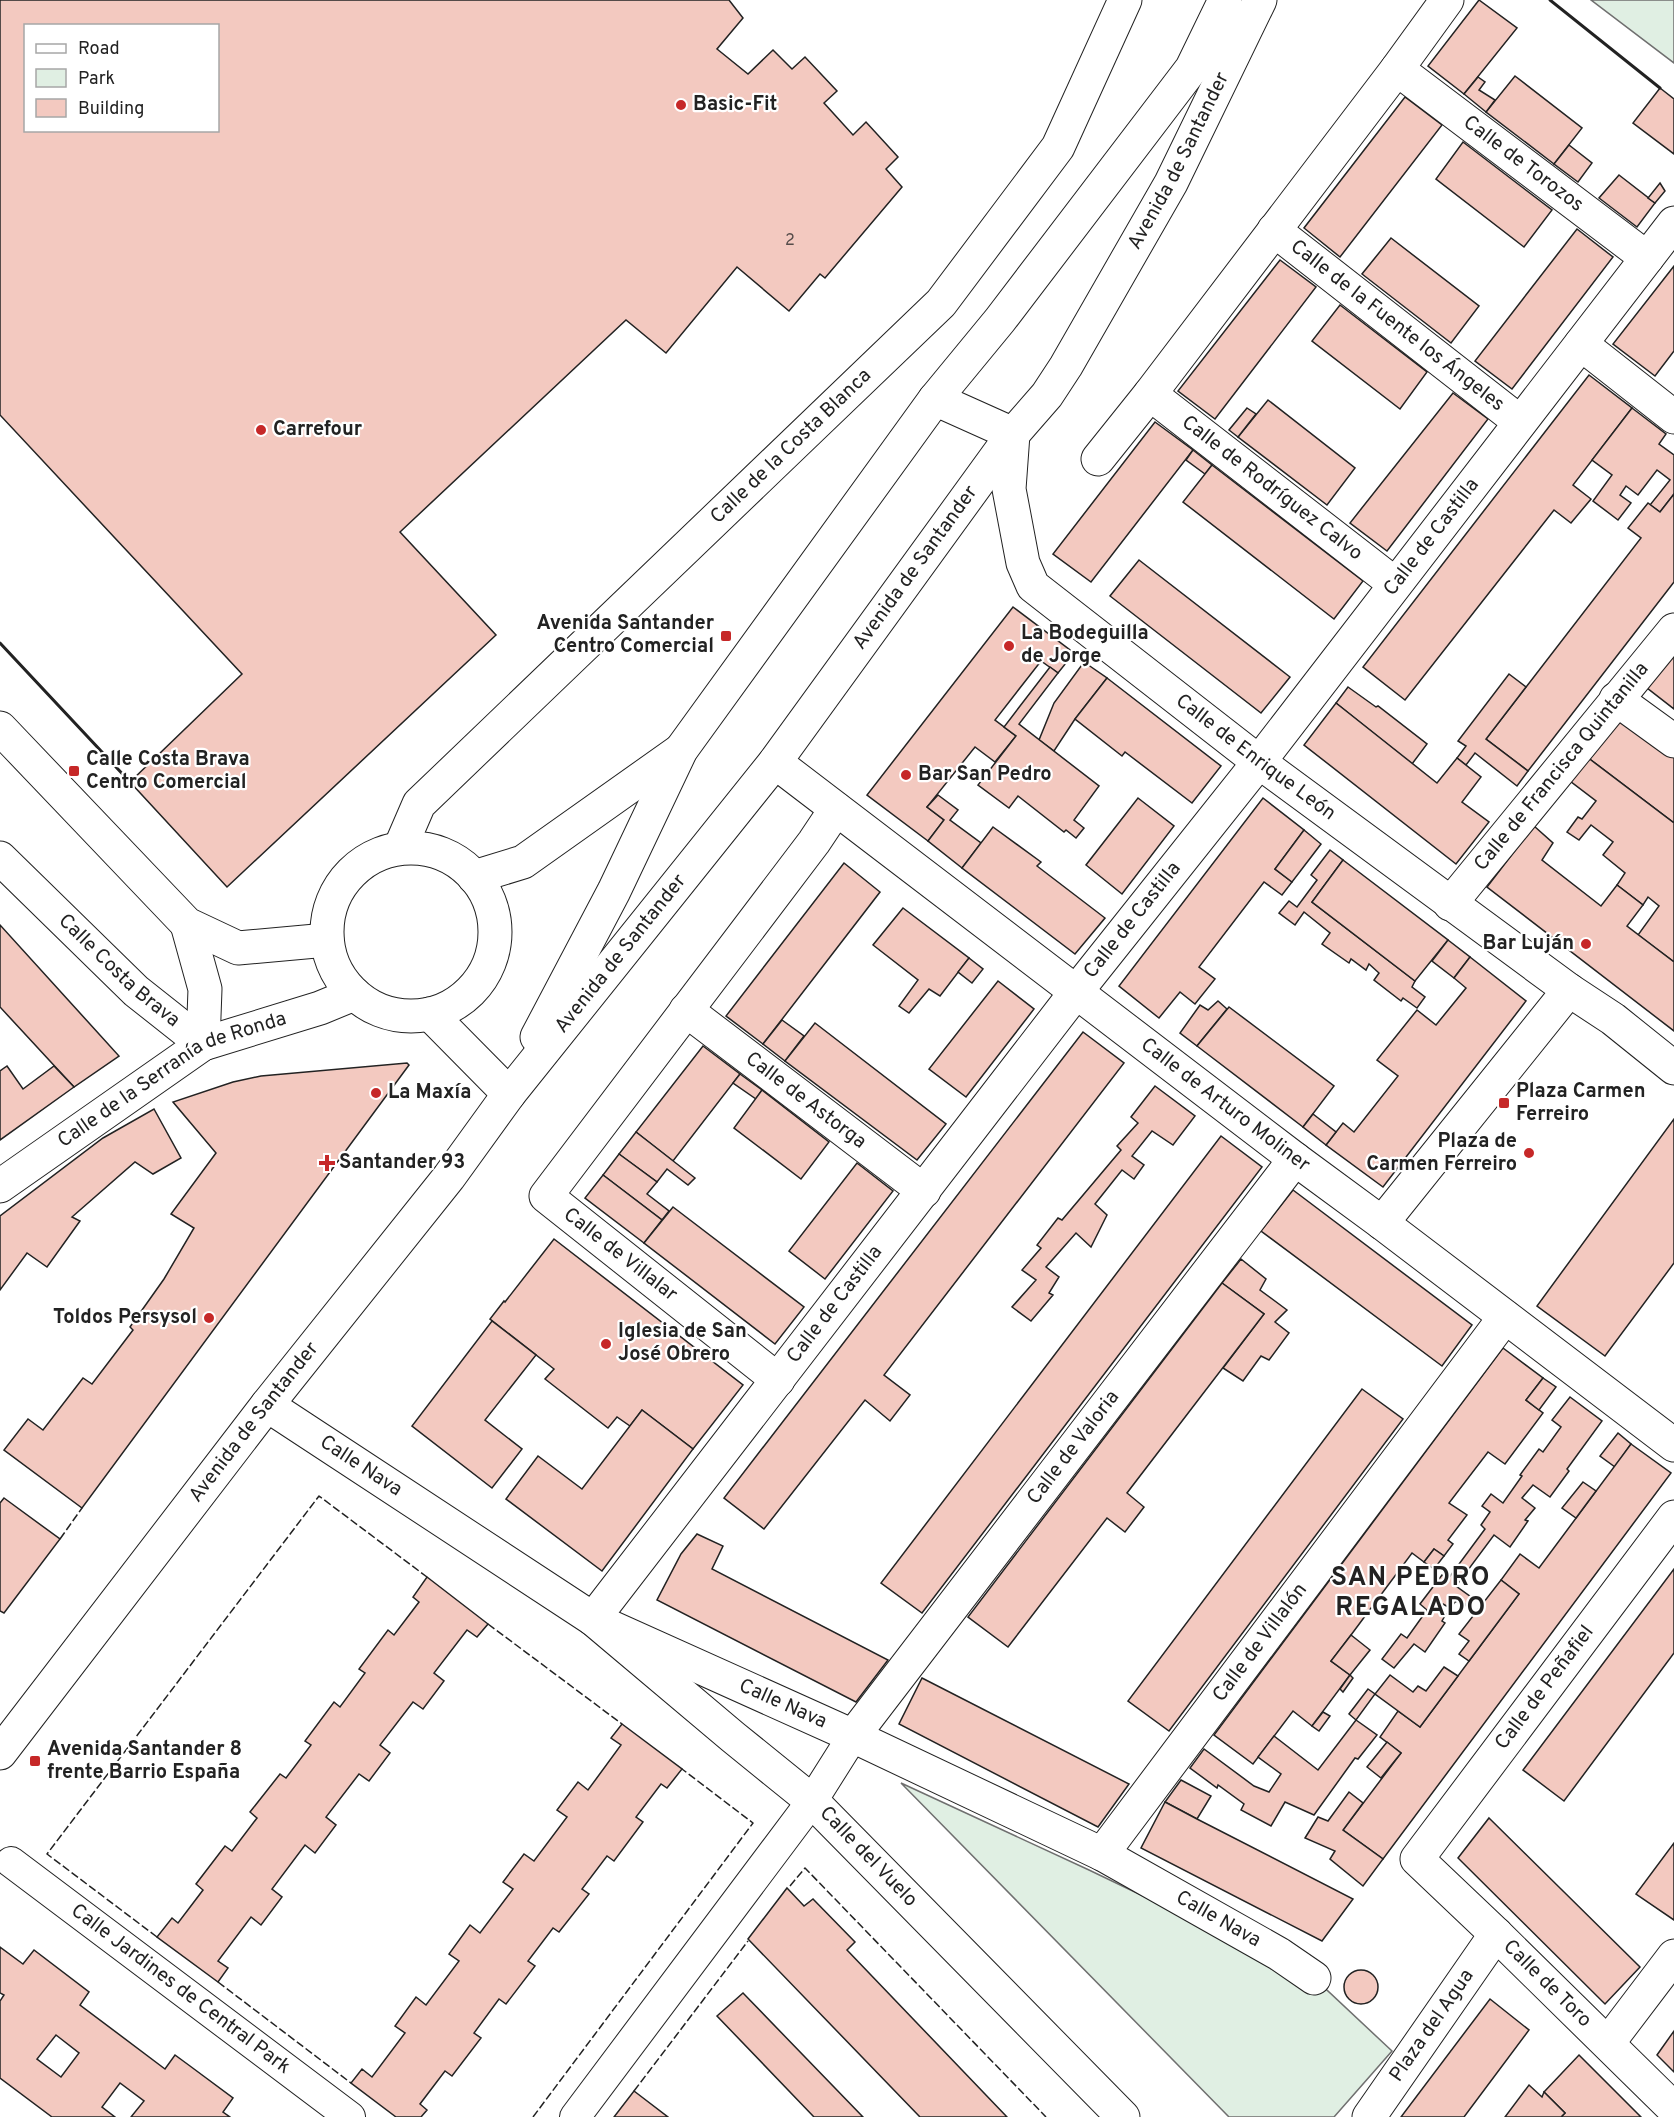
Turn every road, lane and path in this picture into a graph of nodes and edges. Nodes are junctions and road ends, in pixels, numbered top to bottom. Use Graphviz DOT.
graph roads {
  1 [pos="1125,0"];
  2 [pos="1225,0"];
  3 [pos="1260,0"];
  4 [pos="1447,0"];
  5 [pos="1397,69"];
  6 [pos="1674,223"];
  7 [pos="1274,230"];
  8 [pos="1647,258"];
  9 [pos="1581,344"];
  10 [pos="1150,394"];
  11 [pos="935,399"];
  12 [pos="1674,417"];
  13 [pos="1521,422"];
  14 [pos="1013,434"];
  15 [pos="1098,459"];
  16 [pos="1395,584"];
  17 [pos="1674,630"];
  18 [pos="1616,699"];
  19 [pos="0,728"];
  20 [pos="1674,741"];
  21 [pos="681,750"];
  22 [pos="775,762"];
  23 [pos="1259,762"];
  24 [pos="836,809"];
  25 [pos="400,848"];
  26 [pos="0,858"];
  27 [pos="474,877"];
  28 [pos="1450,904"];
  29 [pos="187,924"];
  30 [pos="327,939"];
  31 [pos="1569,990"];
  32 [pos="1076,992"];
  33 [pos="354,994"];
  34 [pos="686,1010"];
  35 [pos="430,1014"];
  36 [pos="203,1044"];
  37 [pos="1674,1068"];
  38 [pos="509,1094"];
  39 [pos="1295,1160"];
  40 [pos="0,1185"];
  41 [pos="924,1191"];
  42 [pos="1383,1223"];
  43 [pos="1505,1317"];
  44 [pos="778,1380"];
  45 [pos="267,1405"];
  46 [pos="1674,1445"];
  47 [pos="1674,1517"];
  48 [pos="593,1619"];
  49 [pos="853,1736"];
  50 [pos="0,1753"];
  51 [pos="813,1801"];
  52 [pos="1102,1854"];
  53 [pos="1417,1859"];
  54 [pos="11,1862"];
  55 [pos="1496,1934"];
  56 [pos="1674,1956"];
  57 [pos="1314,1978"];
  58 [pos="1608,2043"];
  59 [pos="1674,2109"];
  60 [pos="350,2117"];
  61 [pos="575,2117"];
  62 [pos="1123,2117"];
  63 [pos="1369,2117"];
  1 -- 25 [label="street, Calle de la Costa Blanca"];
  2 -- 11 [label="street, Avenida de Santander"];
  3 -- 14 [label="street, Avenida de Santander"];
  4 -- 5 [label="street"];
  5 -- 7 [label="street"];
  5 -- 8 [label="street, Calle de Torozos"];
  6 -- 8 [label="street, Calle de Castilla"];
  7 -- 10 [label="street"];
  7 -- 13 [label="street, Calle de la Fuente los Ángeles"];
  8 -- 9 [label="street, Calle de Castilla"];
  9 -- 12 [label="street"];
  9 -- 13 [label="street, Calle de Castilla"];
  10 -- 15 [label="street"];
  10 -- 16 [label="street, Calle de Rodríguez Calvo"];
  11 -- 14 [label="street"];
  11 -- 21 [label="street, Avenida de Santander"];
  13 -- 16 [label="street, Calle de Castilla"];
  14 -- 22 [label="street, Avenida de Santander"];
  14 -- 23 [label="street, Calle de Enrique León"];
  16 -- 23 [label="street, Calle de Castilla"];
  17 -- 18 [label="street, Calle de Francisca Quintanilla"];
  18 -- 20 [label="street"];
  18 -- 28 [label="street, Calle de Francisca Quintanilla"];
  19 -- 29 [label="street, Calle Costa Brava"];
  21 -- 27 [label="street, Avenida de Santander"];
  21 -- 38 [label="street, Avenida de Santander"];
  22 -- 24 [label="street, Calle de Arturo Moliner"];
  22 -- 38 [label="street, Avenida de Santander"];
  23 -- 28 [label="street, Calle de Enrique León"];
  23 -- 32 [label="street, Calle de Castilla"];
  24 -- 32 [label="street, Calle de Arturo Moliner"];
  24 -- 34 [label="street"];
  25 -- 27 [label="street"];
  25 -- 30 [label="street"];
  26 -- 36 [label="street, Calle Costa Brava"];
  27 -- 35 [label="street"];
  28 -- 31 [label="street, Calle de Enrique León"];
  29 -- 30 [label="street, Calle Costa Brava"];
  29 -- 36 [label="street, Calle Costa Brava"];
  30 -- 33 [label="street"];
  31 -- 37 [label="street, Calle de Enrique León"];
  31 -- 42 [label="street"];
  32 -- 39 [label="street, Calle de Arturo Moliner"];
  32 -- 41 [label="street, Calle de Castilla"];
  33 -- 35 [label="street"];
  33 -- 36 [label="street, Calle de la Serranía de Ronda"];
  34 -- 41 [label="street, Calle de Astorga"];
  34 -- 44 [label="street, Calle de Villalar"];
  35 -- 38 [label="street"];
  36 -- 40 [label="street, Calle de la Serranía de Ronda"];
  38 -- 45 [label="street, Avenida de Santander"];
  39 -- 42 [label="street, Calle de Arturo Moliner"];
  39 -- 49 [label="street, Calle de Valoria"];
  41 -- 44 [label="street, Calle de Castilla"];
  42 -- 43 [label="street, Calle de Arturo Moliner"];
  43 -- 46 [label="street, Calle de Arturo Moliner"];
  43 -- 52 [label="street, Calle de Villalón"];
  44 -- 48 [label="street, Calle de Castilla"];
  45 -- 48 [label="street, Calle Nava"];
  45 -- 50 [label="street, Avenida de Santander"];
  47 -- 53 [label="street, Calle de Peñafiel"];
  48 -- 49 [label="street, Calle Nava"];
  48 -- 51 [label="street, Calle del Vuelo"];
  49 -- 51 [label="street"];
  49 -- 52 [label="street, Calle Nava"];
  51 -- 61 [label="street"];
  51 -- 62 [label="street, Calle del Vuelo"];
  52 -- 57 [label="street, Calle Nava"];
  53 -- 55 [label="street, Calle de Toro"];
  54 -- 60 [label="street, Calle Jardines de Central Park"];
  55 -- 58 [label="street, Calle de Toro"];
  55 -- 63 [label="street, Plaza del Agua"];
  56 -- 58 [label="street"];
  58 -- 59 [label="street, Calle de Toro"];
}
